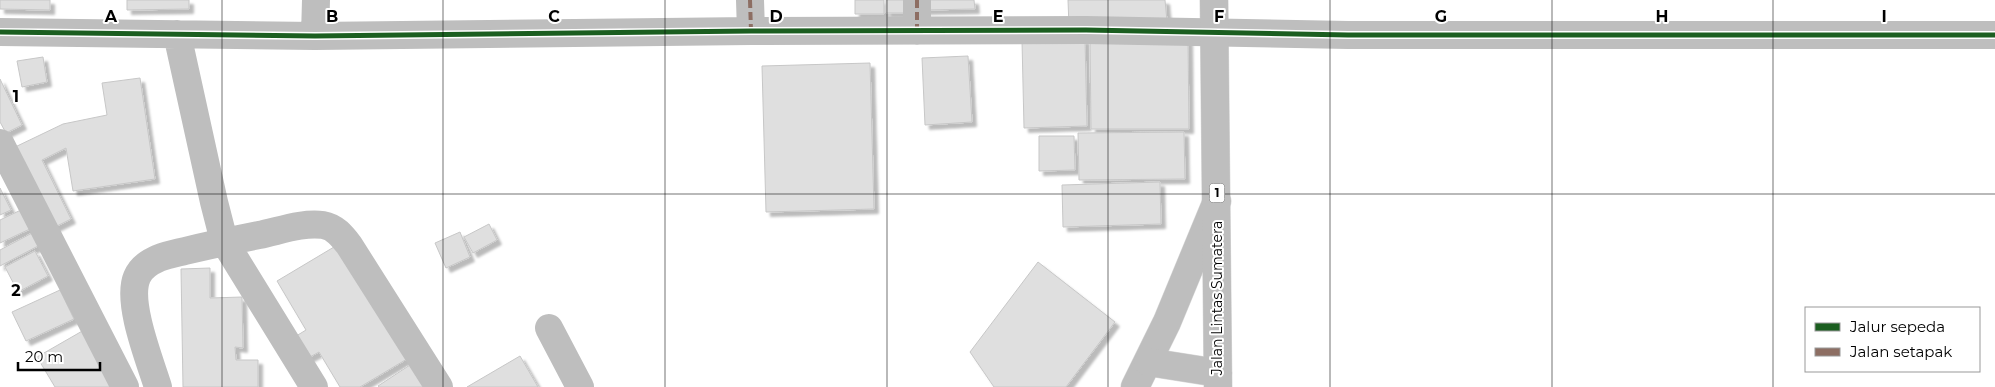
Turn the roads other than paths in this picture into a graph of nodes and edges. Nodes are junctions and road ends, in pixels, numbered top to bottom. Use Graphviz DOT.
graph roads {
  1 [pos="316,0"];
  2 [pos="750,0"];
  3 [pos="917,0"];
  4 [pos="1214,0"];
  5 [pos="751,30"];
  6 [pos="917,31"];
  7 [pos="0,32"];
  8 [pos="1215,32"];
  9 [pos="177,34"];
  10 [pos="1995,35"];
  11 [pos="315,36"];
  12 [pos="0,143"];
  13 [pos="1217,200"];
  14 [pos="224,241"];
  15 [pos="549,328"];
  16 [pos="1148,362"];
  17 [pos="1218,380"];
  18 [pos="125,387"];
  19 [pos="158,387"];
  20 [pos="314,387"];
  21 [pos="439,387"];
  22 [pos="580,387"];
  23 [pos="1135,387"];
  1 -- 11 [label="main road"];
  2 -- 5 [label="main road"];
  3 -- 6 [label="main road"];
  4 -- 8 [label="main road, Jalan Lintas Sumatera / 1"];
  5 -- 6 [label="main road"];
  5 -- 11 [label="main road"];
  6 -- 8 [label="main road"];
  7 -- 9 [label="main road"];
  8 -- 10 [label="main road"];
  8 -- 13 [label="main road, Jalan Lintas Sumatera / 1"];
  9 -- 11 [label="main road"];
  9 -- 14 [label="main road"];
  12 -- 18 [label="main road"];
  13 -- 16 [label="main road"];
  13 -- 17 [label="main road, Jalan Lintas Sumatera / 1"];
  14 -- 19 [label="main road"];
  14 -- 20 [label="main road"];
  14 -- 21 [label="main road"];
  15 -- 22 [label="main road"];
  16 -- 17 [label="main road"];
  16 -- 23 [label="main road"];
}
